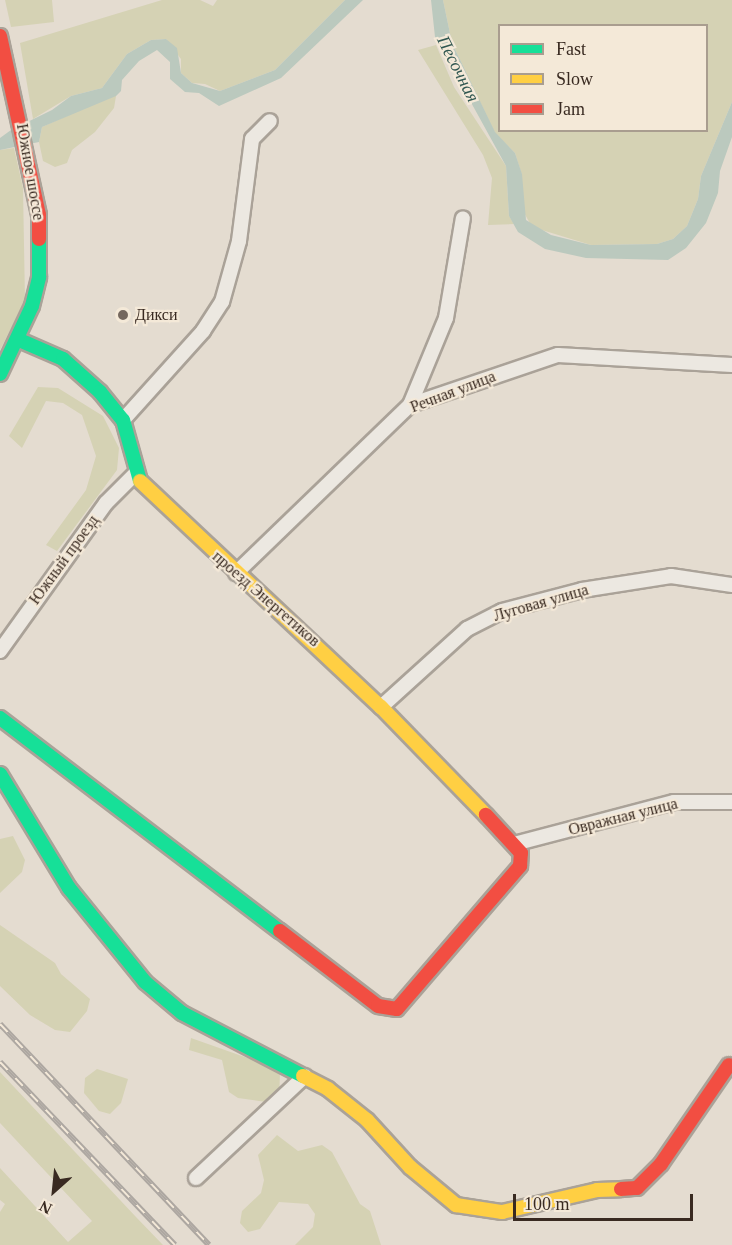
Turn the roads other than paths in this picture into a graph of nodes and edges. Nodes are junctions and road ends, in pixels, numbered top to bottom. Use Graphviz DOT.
graph roads {
  1 [pos="0,36"];
  2 [pos="270,121"];
  3 [pos="463,218"];
  4 [pos="17,339"];
  5 [pos="732,365"];
  6 [pos="0,374"];
  7 [pos="410,405"];
  8 [pos="123,420"];
  9 [pos="135,474"];
  10 [pos="236,573"];
  11 [pos="732,585"];
  12 [pos="0,651"];
  13 [pos="381,706"];
  14 [pos="0,718"];
  15 [pos="0,774"];
  16 [pos="732,802"];
  17 [pos="514,844"];
  18 [pos="729,1065"];
  19 [pos="305,1076"];
  20 [pos="196,1178"];
  1 -- 4 [label="street, Южное шоссе"];
  2 -- 8 [label="street"];
  3 -- 7 [label="street"];
  4 -- 6 [label="street, Южное шоссе"];
  4 -- 8 [label="street, проезд Энергетиков"];
  5 -- 7 [label="street, Речная улица"];
  7 -- 10 [label="street, Речная улица"];
  8 -- 9 [label="street, проезд Энергетиков"];
  9 -- 10 [label="street, проезд Энергетиков"];
  9 -- 12 [label="street, Южный проезд"];
  10 -- 13 [label="street, проезд Энергетиков"];
  11 -- 13 [label="street, Луговая улица"];
  13 -- 17 [label="street, проезд Энергетиков"];
  14 -- 17 [label="street, проезд Энергетиков"];
  15 -- 19 [label="street"];
  16 -- 17 [label="street, Овражная улица"];
  18 -- 19 [label="street"];
  19 -- 20 [label="street"];
}
